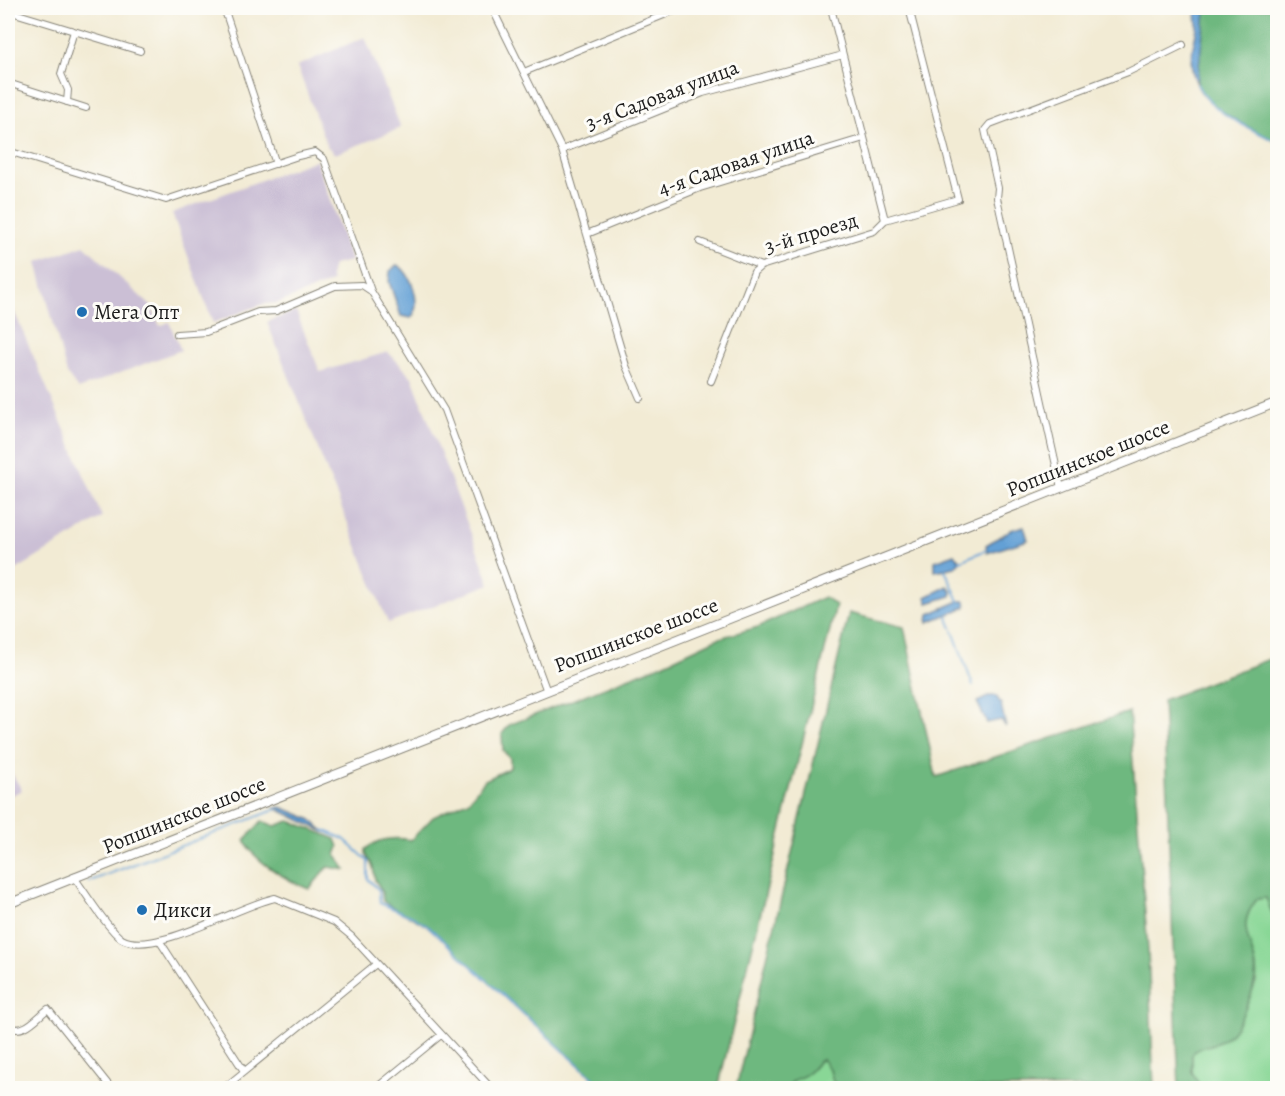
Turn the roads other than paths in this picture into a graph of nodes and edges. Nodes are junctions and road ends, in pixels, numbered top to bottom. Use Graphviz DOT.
graph roads {
  1 [pos="224,8"];
  2 [pos="492,8"];
  3 [pos="681,8"];
  4 [pos="831,8"];
  5 [pos="909,8"];
  6 [pos="8,11"];
  7 [pos="18,11"];
  8 [pos="74,31"];
  9 [pos="1183,45"];
  10 [pos="140,51"];
  11 [pos="843,55"];
  12 [pos="524,72"];
  13 [pos="8,83"];
  14 [pos="67,102"];
  15 [pos="86,108"];
  16 [pos="864,138"];
  17 [pos="562,150"];
  18 [pos="8,151"];
  19 [pos="276,164"];
  20 [pos="885,220"];
  21 [pos="587,234"];
  22 [pos="700,242"];
  23 [pos="761,266"];
  24 [pos="371,291"];
  25 [pos="177,334"];
  26 [pos="711,381"];
  27 [pos="640,398"];
  28 [pos="1278,402"];
  29 [pos="1061,488"];
  30 [pos="546,689"];
  31 [pos="74,878"];
  32 [pos="8,904"];
  33 [pos="159,940"];
  34 [pos="376,964"];
  35 [pos="8,1026"];
  36 [pos="441,1035"];
  37 [pos="244,1071"];
  38 [pos="111,1089"];
  39 [pos="224,1089"];
  40 [pos="376,1089"];
  41 [pos="491,1089"];
  1 -- 19 [label="street"];
  2 -- 12 [label="street"];
  3 -- 12 [label="street"];
  4 -- 11 [label="street"];
  5 -- 20 [label="street, 3-й проезд"];
  6 -- 7 [label="street"];
  7 -- 8 [label="street"];
  8 -- 10 [label="street"];
  8 -- 14 [label="street"];
  9 -- 29 [label="street"];
  11 -- 16 [label="street"];
  11 -- 17 [label="street, 3-я Садовая улица"];
  12 -- 17 [label="street"];
  13 -- 14 [label="street"];
  14 -- 15 [label="street"];
  16 -- 20 [label="street"];
  16 -- 21 [label="street, 4-я Садовая улица"];
  17 -- 21 [label="street"];
  18 -- 19 [label="street"];
  19 -- 24 [label="street"];
  20 -- 23 [label="street, 3-й проезд"];
  21 -- 27 [label="street"];
  22 -- 23 [label="street"];
  23 -- 26 [label="street, 3-й проезд"];
  24 -- 25 [label="street"];
  24 -- 30 [label="street"];
  28 -- 29 [label="main road, Ропшинское шоссе"];
  29 -- 30 [label="main road, Ропшинское шоссе"];
  30 -- 31 [label="main road, Ропшинское шоссе"];
  31 -- 32 [label="main road, Ропшинское шоссе"];
  31 -- 33 [label="street"];
  33 -- 34 [label="street"];
  33 -- 37 [label="street"];
  34 -- 36 [label="street"];
  34 -- 37 [label="street"];
  35 -- 38 [label="street"];
  36 -- 40 [label="street"];
  36 -- 41 [label="street"];
  37 -- 39 [label="street"];
}
